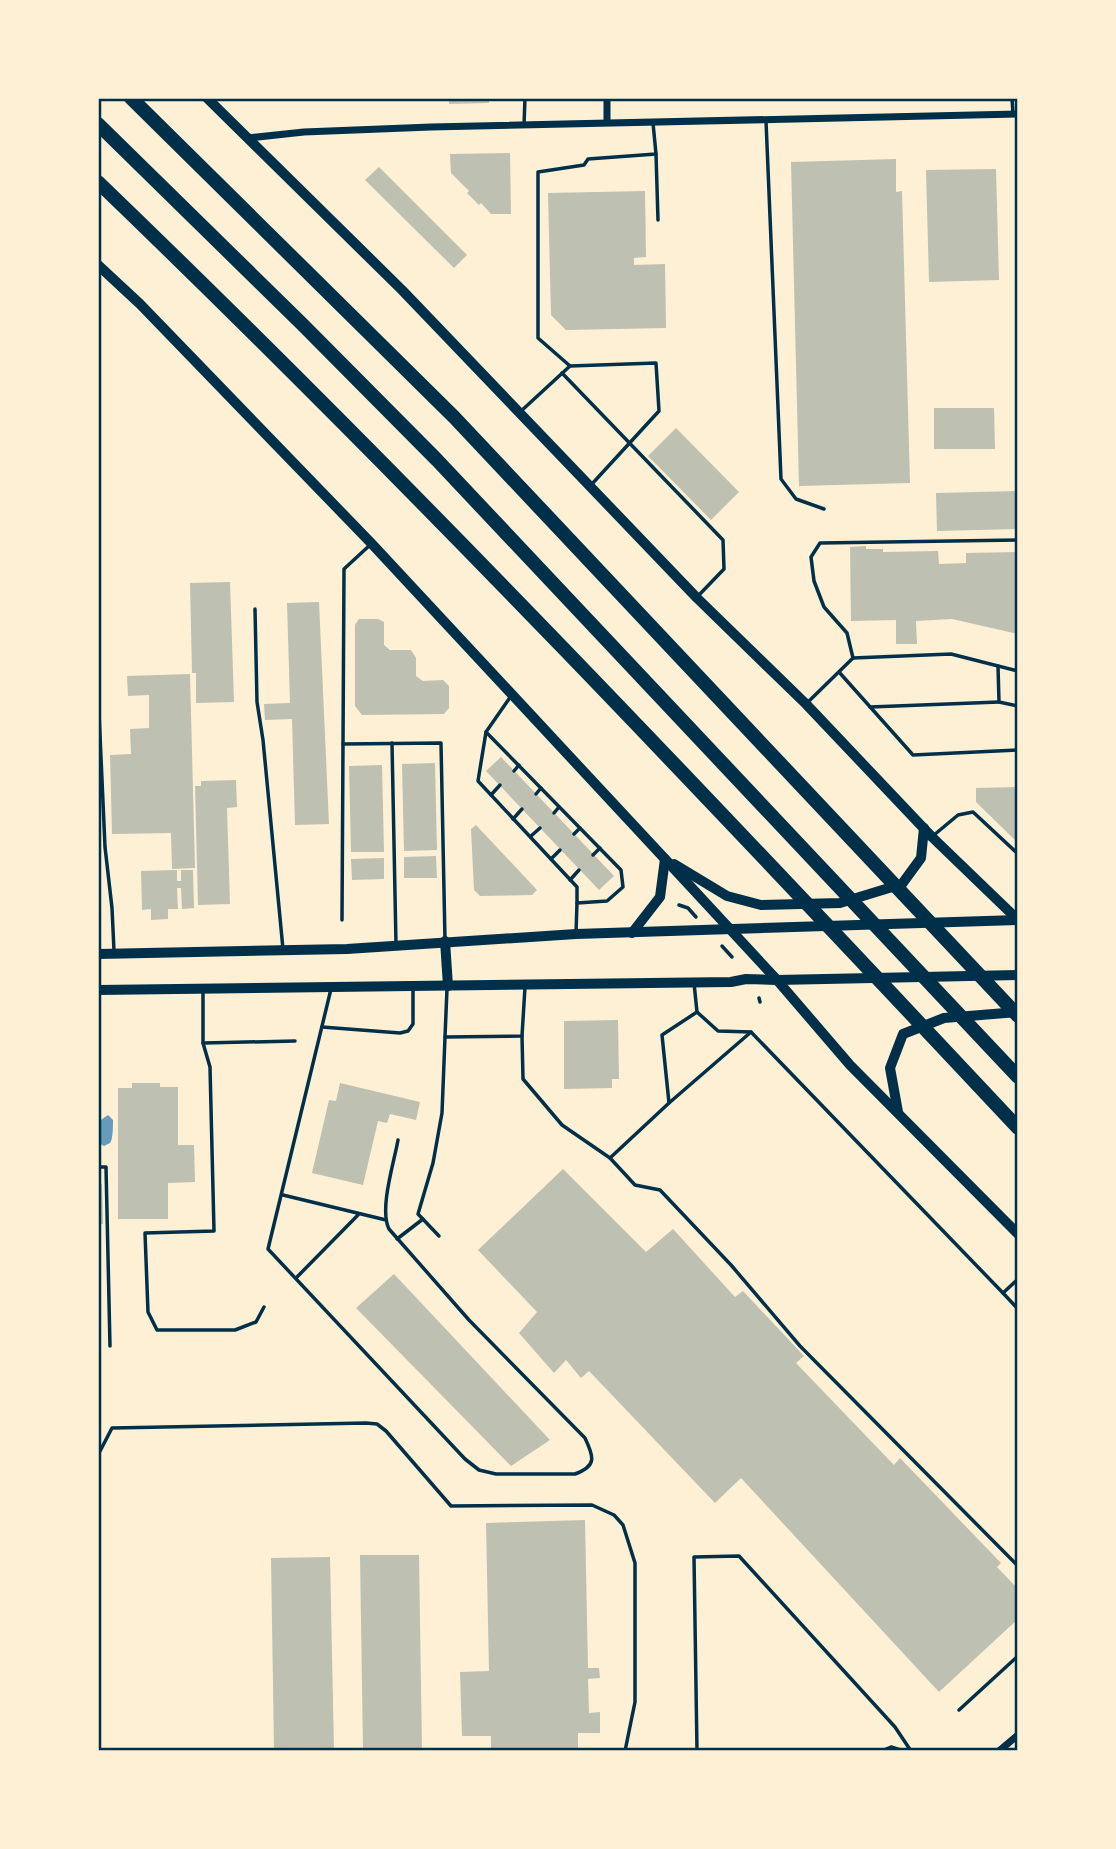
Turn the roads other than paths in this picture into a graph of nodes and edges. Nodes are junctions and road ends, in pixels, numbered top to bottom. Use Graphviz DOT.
graph roads {
  1 [pos="131,98"];
  2 [pos="207,98"];
  3 [pos="525,98"];
  4 [pos="607,98"];
  5 [pos="1012,98"];
  6 [pos="1015,114"];
  7 [pos="766,119"];
  8 [pos="653,121"];
  9 [pos="607,122"];
  10 [pos="98,124"];
  11 [pos="524,125"];
  12 [pos="248,138"];
  13 [pos="656,154"];
  14 [pos="98,182"];
  15 [pos="658,220"];
  16 [pos="98,265"];
  17 [pos="570,366"];
  18 [pos="562,373"];
  19 [pos="520,412"];
  20 [pos="630,444"];
  21 [pos="590,486"];
  22 [pos="824,509"];
  23 [pos="1018,540"];
  24 [pos="372,544"];
  25 [pos="697,598"];
  26 [pos="256,609"];
  27 [pos="853,658"];
  28 [pos="998,666"];
  29 [pos="1018,671"];
  30 [pos="839,672"];
  31 [pos="98,690"];
  32 [pos="512,694"];
  33 [pos="999,702"];
  34 [pos="806,704"];
  35 [pos="1018,706"];
  36 [pos="870,707"];
  37 [pos="486,732"];
  38 [pos="392,743"];
  39 [pos="343,744"];
  40 [pos="1018,750"];
  41 [pos="519,765"];
  42 [pos="514,771"];
  43 [pos="500,785"];
  44 [pos="541,788"];
  45 [pos="536,794"];
  46 [pos="491,795"];
  47 [pos="559,807"];
  48 [pos="522,809"];
  49 [pos="554,813"];
  50 [pos="513,818"];
  51 [pos="540,828"];
  52 [pos="580,828"];
  53 [pos="928,832"];
  54 [pos="574,834"];
  55 [pos="530,837"];
  56 [pos="600,848"];
  57 [pos="560,849"];
  58 [pos="1018,854"];
  59 [pos="593,855"];
  60 [pos="551,859"];
  61 [pos="665,859"];
  62 [pos="579,870"];
  63 [pos="570,880"];
  64 [pos="577,904"];
  65 [pos="342,920"];
  66 [pos="1018,920"];
  67 [pos="729,930"];
  68 [pos="632,933"];
  69 [pos="576,934"];
  70 [pos="445,941"];
  71 [pos="396,945"];
  72 [pos="283,951"];
  73 [pos="114,953"];
  74 [pos="98,954"];
  75 [pos="1018,975"];
  76 [pos="777,980"];
  77 [pos="694,982"];
  78 [pos="413,986"];
  79 [pos="448,986"];
  80 [pos="525,986"];
  81 [pos="332,987"];
  82 [pos="203,988"];
  83 [pos="98,990"];
  84 [pos="696,1012"];
  85 [pos="1018,1014"];
  86 [pos="322,1027"];
  87 [pos="751,1032"];
  88 [pos="522,1036"];
  89 [pos="445,1037"];
  90 [pos="295,1041"];
  91 [pos="203,1043"];
  92 [pos="1015,1074"];
  93 [pos="668,1103"];
  94 [pos="898,1112"];
  95 [pos="1018,1128"];
  96 [pos="398,1140"];
  97 [pos="611,1158"];
  98 [pos="98,1167"];
  99 [pos="283,1195"];
  100 [pos="358,1215"];
  101 [pos="423,1219"];
  102 [pos="386,1220"];
  103 [pos="1018,1234"];
  104 [pos="439,1236"];
  105 [pos="397,1239"];
  106 [pos="296,1278"];
  107 [pos="1018,1279"];
  108 [pos="1003,1293"];
  109 [pos="264,1307"];
  110 [pos="1018,1309"];
  111 [pos="110,1346"];
  112 [pos="98,1455"];
  113 [pos="1018,1566"];
  114 [pos="1018,1656"];
  115 [pos="959,1710"];
  116 [pos="1018,1735"];
  117 [pos="1005,1749"];
  118 [pos="625,1751"];
  119 [pos="697,1751"];
  120 [pos="881,1751"];
  121 [pos="904,1751"];
  122 [pos="911,1751"];
  1 -- 85 [label="highway"];
  2 -- 12 [label="main road"];
  3 -- 11 [label="lane"];
  4 -- 9 [label="street"];
  5 -- 6 [label="lane"];
  6 -- 7 [label="street"];
  7 -- 8 [label="street"];
  7 -- 22 [label="lane"];
  8 -- 9 [label="street"];
  8 -- 13 [label="lane"];
  9 -- 11 [label="street"];
  10 -- 92 [label="highway"];
  11 -- 12 [label="street"];
  12 -- 19 [label="main road"];
  13 -- 15 [label="lane"];
  13 -- 17 [label="lane"];
  14 -- 95 [label="highway"];
  16 -- 24 [label="main road"];
  17 -- 18 [label="lane"];
  17 -- 20 [label="lane"];
  18 -- 19 [label="lane"];
  18 -- 20 [label="lane"];
  19 -- 21 [label="main road"];
  20 -- 21 [label="lane"];
  20 -- 25 [label="lane"];
  21 -- 25 [label="main road"];
  23 -- 27 [label="lane"];
  24 -- 32 [label="main road"];
  24 -- 39 [label="lane"];
  25 -- 34 [label="main road"];
  26 -- 72 [label="lane"];
  27 -- 28 [label="lane"];
  27 -- 30 [label="lane"];
  28 -- 29 [label="lane"];
  28 -- 33 [label="lane"];
  30 -- 34 [label="lane"];
  30 -- 36 [label="lane"];
  31 -- 73 [label="lane"];
  32 -- 37 [label="lane"];
  32 -- 61 [label="main road"];
  33 -- 35 [label="lane"];
  33 -- 36 [label="lane"];
  34 -- 53 [label="main road"];
  36 -- 40 [label="lane"];
  37 -- 41 [label="lane"];
  37 -- 46 [label="lane"];
  38 -- 39 [label="lane"];
  38 -- 70 [label="lane"];
  38 -- 71 [label="lane"];
  39 -- 65 [label="lane"];
  41 -- 42 [label="lane"];
  41 -- 44 [label="lane"];
  43 -- 46 [label="lane"];
  44 -- 45 [label="lane"];
  44 -- 47 [label="lane"];
  46 -- 50 [label="lane"];
  47 -- 49 [label="lane"];
  47 -- 52 [label="lane"];
  48 -- 50 [label="lane"];
  50 -- 55 [label="lane"];
  51 -- 55 [label="lane"];
  52 -- 54 [label="lane"];
  52 -- 56 [label="lane"];
  53 -- 58 [label="lane"];
  53 -- 61 [label="main road"];
  53 -- 66 [label="main road"];
  55 -- 60 [label="lane"];
  56 -- 59 [label="lane"];
  56 -- 64 [label="lane"];
  57 -- 60 [label="lane"];
  60 -- 63 [label="lane"];
  61 -- 67 [label="main road"];
  61 -- 68 [label="main road"];
  62 -- 63 [label="lane"];
  63 -- 64 [label="lane"];
  64 -- 69 [label="lane"];
  66 -- 67 [label="main road"];
  67 -- 68 [label="main road"];
  67 -- 76 [label="main road"];
  68 -- 69 [label="main road"];
  69 -- 70 [label="main road"];
  70 -- 71 [label="main road"];
  70 -- 79 [label="main road"];
  71 -- 72 [label="main road"];
  72 -- 73 [label="main road"];
  73 -- 74 [label="main road"];
  75 -- 76 [label="main road"];
  76 -- 77 [label="main road"];
  76 -- 94 [label="main road"];
  77 -- 80 [label="main road"];
  77 -- 84 [label="lane"];
  78 -- 79 [label="main road"];
  78 -- 81 [label="main road"];
  78 -- 86 [label="lane"];
  79 -- 80 [label="main road"];
  79 -- 89 [label="lane"];
  80 -- 88 [label="lane"];
  81 -- 82 [label="main road"];
  81 -- 86 [label="lane"];
  82 -- 83 [label="main road"];
  82 -- 91 [label="lane"];
  84 -- 87 [label="lane"];
  84 -- 93 [label="lane"];
  85 -- 94 [label="main road"];
  86 -- 99 [label="lane"];
  87 -- 93 [label="lane"];
  87 -- 108 [label="lane"];
  88 -- 89 [label="lane"];
  88 -- 97 [label="lane"];
  89 -- 101 [label="lane"];
  90 -- 91 [label="lane"];
  91 -- 109 [label="lane"];
  93 -- 97 [label="lane"];
  94 -- 103 [label="main road"];
  96 -- 102 [label="lane"];
  97 -- 113 [label="lane"];
  98 -- 111 [label="lane"];
  99 -- 100 [label="lane"];
  99 -- 106 [label="lane"];
  100 -- 102 [label="lane"];
  100 -- 106 [label="lane"];
  101 -- 104 [label="lane"];
  101 -- 105 [label="lane"];
  102 -- 105 [label="lane"];
  105 -- 106 [label="lane"];
  107 -- 108 [label="lane"];
  108 -- 110 [label="lane"];
  112 -- 118 [label="lane"];
  114 -- 115 [label="lane"];
  116 -- 117 [label="street"];
  119 -- 122 [label="lane"];
  120 -- 121 [label="lane"];
}
